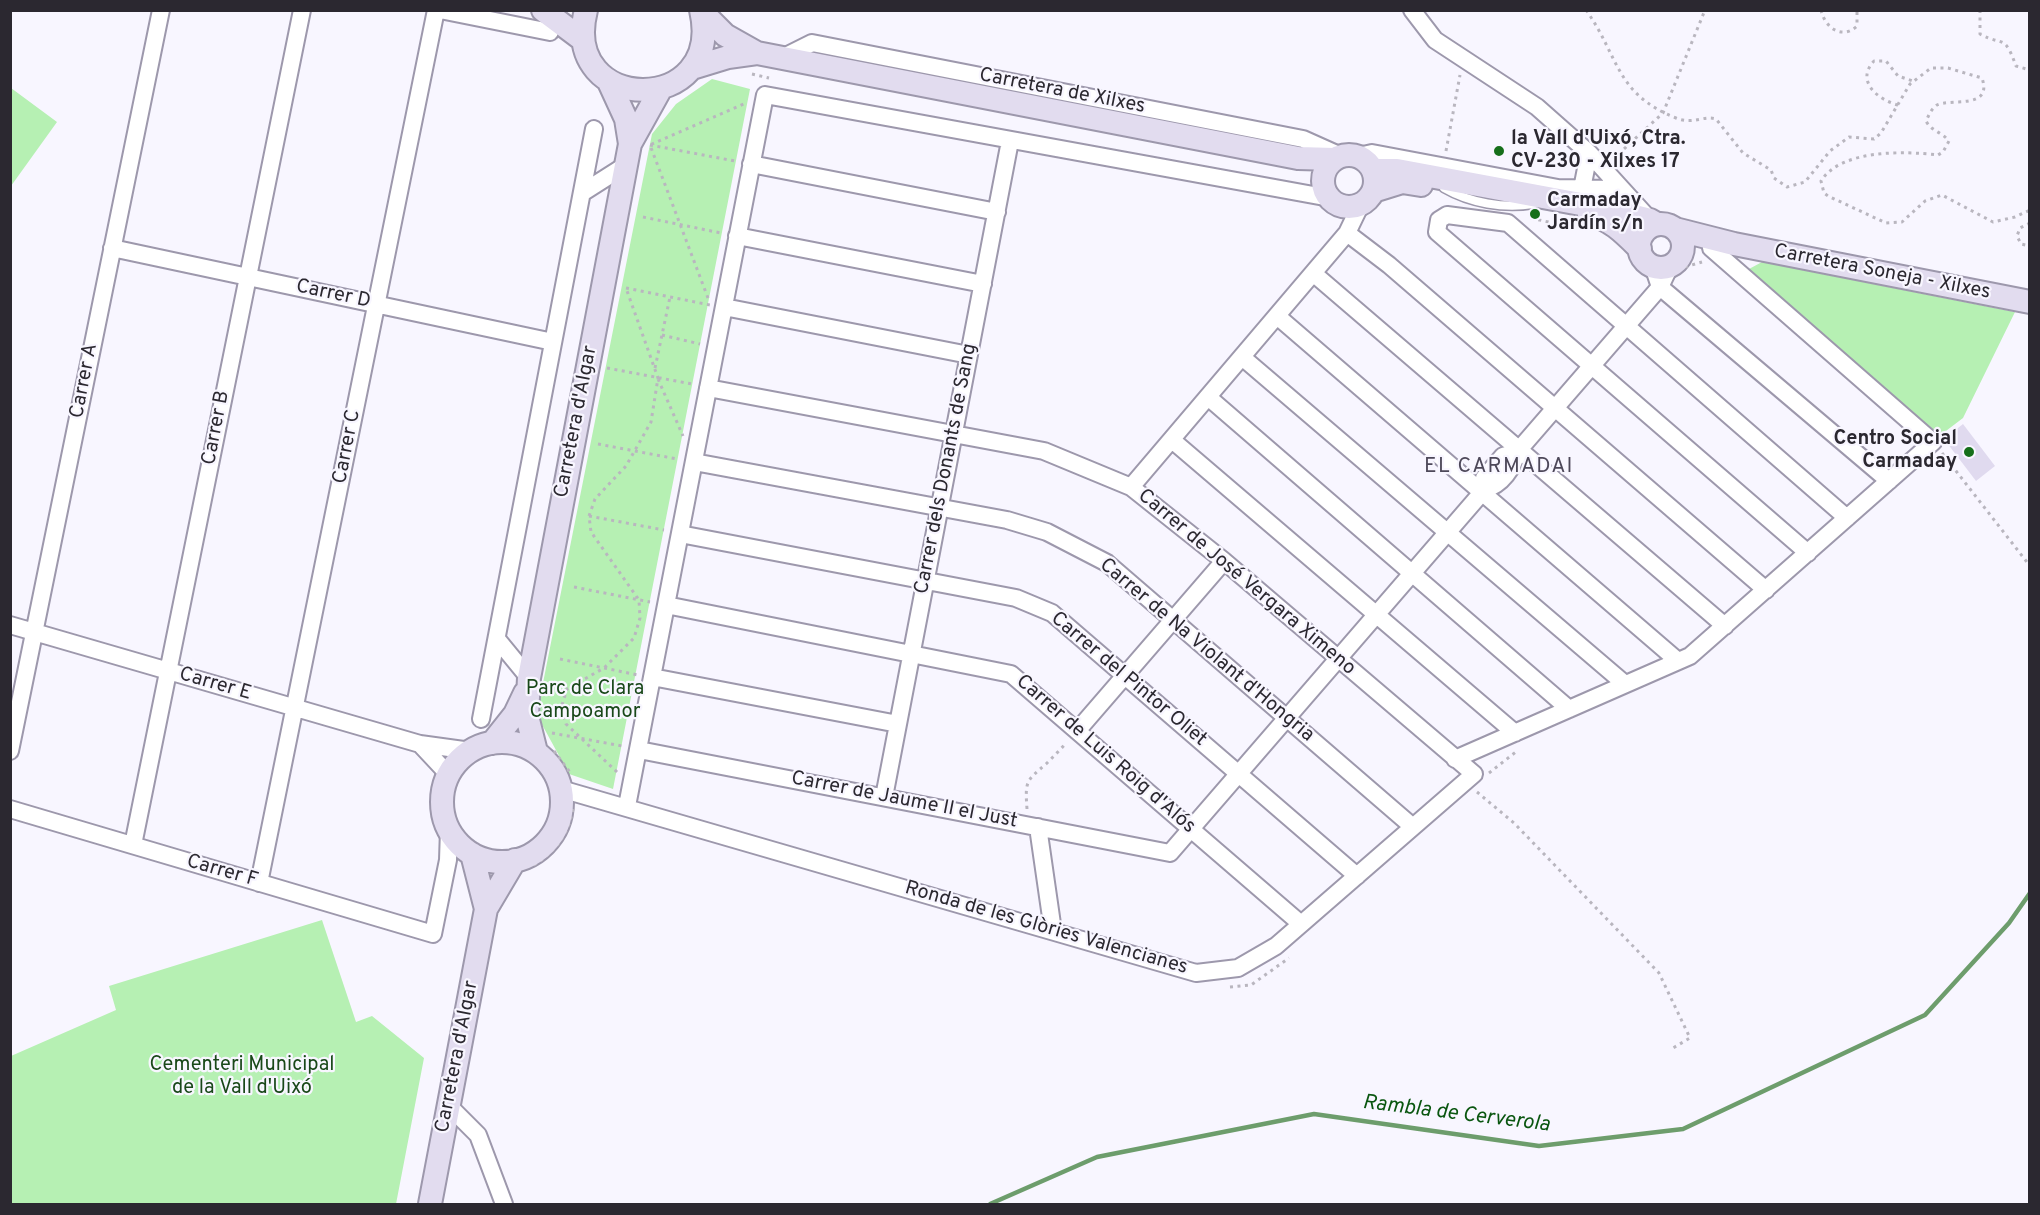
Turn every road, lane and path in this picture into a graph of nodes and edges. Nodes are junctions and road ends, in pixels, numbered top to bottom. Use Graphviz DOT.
graph roads {
  1 [pos="160,10"];
  2 [pos="302,10"];
  3 [pos="438,10"];
  4 [pos="586,10"];
  5 [pos="1412,10"];
  6 [pos="1586,10"];
  7 [pos="1706,10"];
  8 [pos="1821,10"];
  9 [pos="1857,10"];
  10 [pos="1980,10"];
  11 [pos="701,11"];
  12 [pos="547,21"];
  13 [pos="583,40"];
  14 [pos="757,53"];
  15 [pos="1464,58"];
  16 [pos="692,68"];
  17 [pos="780,69"];
  18 [pos="2030,70"];
  19 [pos="743,73"];
  20 [pos="1913,81"];
  21 [pos="609,82"];
  22 [pos="660,90"];
  23 [pos="765,95"];
  24 [pos="1898,105"];
  25 [pos="1664,113"];
  26 [pos="594,129"];
  27 [pos="1010,141"];
  28 [pos="637,149"];
  29 [pos="1589,153"];
  30 [pos="751,164"];
  31 [pos="1602,166"];
  32 [pos="1444,174"];
  33 [pos="1348,180"];
  34 [pos="1582,189"];
  35 [pos="582,193"];
  36 [pos="1635,201"];
  37 [pos="1534,202"];
  38 [pos="2030,210"];
  39 [pos="997,212"];
  40 [pos="643,217"];
  41 [pos="2030,223"];
  42 [pos="1661,224"];
  43 [pos="681,225"];
  44 [pos="1580,230"];
  45 [pos="1347,233"];
  46 [pos="737,236"];
  47 [pos="2030,246"];
  48 [pos="112,248"];
  49 [pos="1722,250"];
  50 [pos="1661,269"];
  51 [pos="1313,273"];
  52 [pos="248,277"];
  53 [pos="982,284"];
  54 [pos="670,297"];
  55 [pos="2030,302"];
  56 [pos="377,304"];
  57 [pos="717,306"];
  58 [pos="1277,316"];
  59 [pos="1626,327"];
  60 [pos="662,335"];
  61 [pos="553,342"];
  62 [pos="700,344"];
  63 [pos="969,355"];
  64 [pos="1242,357"];
  65 [pos="600,367"];
  66 [pos="1591,367"];
  67 [pos="655,369"];
  68 [pos="658,378"];
  69 [pos="708,388"];
  70 [pos="1208,397"];
  71 [pos="1555,408"];
  72 [pos="954,434"];
  73 [pos="1172,440"];
  74 [pos="1934,442"];
  75 [pos="598,444"];
  76 [pos="1518,451"];
  77 [pos="636,452"];
  78 [pos="694,462"];
  79 [pos="1889,481"];
  80 [pos="1131,487"];
  81 [pos="1484,491"];
  82 [pos="939,508"];
  83 [pos="589,516"];
  84 [pos="1847,518"];
  85 [pos="1448,533"];
  86 [pos="680,534"];
  87 [pos="1808,553"];
  88 [pos="1224,561"];
  89 [pos="2030,566"];
  90 [pos="1412,573"];
  91 [pos="925,581"];
  92 [pos="574,587"];
  93 [pos="1766,590"];
  94 [pos="639,600"];
  95 [pos="666,605"];
  96 [pos="1376,615"];
  97 [pos="1173,620"];
  98 [pos="10,625"];
  99 [pos="1725,626"];
  100 [pos="35,632"];
  101 [pos="496,639"];
  102 [pos="911,654"];
  103 [pos="1338,659"];
  104 [pos="560,660"];
  105 [pos="1678,661"];
  106 [pos="604,668"];
  107 [pos="168,671"];
  108 [pos="1125,675"];
  109 [pos="652,677"];
  110 [pos="529,682"];
  111 [pos="1625,684"];
  112 [pos="295,708"];
  113 [pos="1569,709"];
  114 [pos="1287,718"];
  115 [pos="481,719"];
  116 [pos="898,724"];
  117 [pos="1075,729"];
  118 [pos="549,732"];
  119 [pos="1515,733"];
  120 [pos="581,738"];
  121 [pos="492,743"];
  122 [pos="420,744"];
  123 [pos="544,750"];
  124 [pos="639,750"];
  125 [pos="10,751"];
  126 [pos="471,751"];
  127 [pos="1455,759"];
  128 [pos="1239,774"];
  129 [pos="1474,774"];
  130 [pos="449,775"];
  131 [pos="631,787"];
  132 [pos="568,790"];
  133 [pos="884,797"];
  134 [pos="627,806"];
  135 [pos="10,809"];
  136 [pos="1032,826"];
  137 [pos="1413,827"];
  138 [pos="449,829"];
  139 [pos="1191,829"];
  140 [pos="133,845"];
  141 [pos="472,854"];
  142 [pos="523,864"];
  143 [pos="1357,876"];
  144 [pos="260,883"];
  145 [pos="486,909"];
  146 [pos="1301,924"];
  147 [pos="1053,931"];
  148 [pos="1673,1048"];
  149 [pos="449,1106"];
  150 [pos="430,1204"];
  151 [pos="504,1204"];
  1 -- 48 [label="street, Carrer A"];
  2 -- 52 [label="street, Carrer B"];
  3 -- 12 [label="street"];
  3 -- 56 [label="street, Carrer C"];
  4 -- 13 [label="main road"];
  5 -- 15 [label="street"];
  6 -- 25 [label="path"];
  7 -- 25 [label="path"];
  8 -- 9 [label="path"];
  10 -- 18 [label="path"];
  11 -- 14 [label="main road, Carretera de Xilxes"];
  11 -- 16 [label="main road"];
  12 -- 13 [label="main road"];
  13 -- 21 [label="main road"];
  14 -- 16 [label="main road, Carretera de Xilxes"];
  14 -- 17 [label="main road, Carretera de Xilxes"];
  15 -- 29 [label="street"];
  15 -- 32 [label="path"];
  16 -- 22 [label="main road"];
  17 -- 19 [label="path"];
  17 -- 33 [label="main road, Carretera de Xilxes"];
  17 -- 33 [label="street, Carretera de Xilxes"];
  20 -- 24 [label="path"];
  20 -- 24 [label="path"];
  20 -- 38 [label="path"];
  21 -- 22 [label="main road"];
  21 -- 28 [label="main road, Carretera d'Algar"];
  22 -- 28 [label="main road, Carretera d'Algar"];
  23 -- 27 [label="street, Carretera de Xilxes"];
  23 -- 28 [label="path"];
  23 -- 30 [label="street"];
  24 -- 25 [label="path"];
  25 -- 31 [label="path"];
  26 -- 35 [label="street, Carretera d'Algar"];
  27 -- 33 [label="street, Carretera de Xilxes"];
  27 -- 39 [label="street, Carrer dels Donants de Sang"];
  28 -- 30 [label="path"];
  28 -- 35 [label="street, Carretera d'Algar"];
  28 -- 43 [label="path"];
  28 -- 110 [label="main road, Carretera d'Algar"];
  29 -- 31 [label="street"];
  29 -- 34 [label="street"];
  30 -- 39 [label="street"];
  30 -- 46 [label="street"];
  31 -- 36 [label="street"];
  32 -- 33 [label="main road, Carretera de Xilxes"];
  32 -- 33 [label="street, Carretera de Xilxes"];
  32 -- 37 [label="main road, Carretera de Xilxes"];
  33 -- 42 [label="main road, Carretera de Xilxes"];
  33 -- 45 [label="street"];
  34 -- 36 [label="street, Carretera de Xilxes"];
  34 -- 37 [label="street, Carretera de Xilxes"];
  35 -- 61 [label="street, Carretera d'Algar"];
  36 -- 42 [label="street"];
  37 -- 44 [label="path"];
  37 -- 50 [label="main road, Carretera de Xilxes"];
  39 -- 53 [label="street, Carrer dels Donants de Sang"];
  40 -- 43 [label="path"];
  41 -- 47 [label="path"];
  42 -- 49 [label="main road, Carretera de Xilxes"];
  42 -- 50 [label="main road"];
  42 -- 50 [label="main road"];
  43 -- 46 [label="path"];
  43 -- 57 [label="path"];
  45 -- 51 [label="street"];
  45 -- 71 [label="street"];
  46 -- 53 [label="street"];
  46 -- 57 [label="street"];
  48 -- 52 [label="street, Carrer D"];
  48 -- 100 [label="street, Carrer A"];
  49 -- 50 [label="main road"];
  49 -- 50 [label="path"];
  49 -- 55 [label="main road, Carretera Soneja - Xilxes"];
  49 -- 74 [label="street"];
  50 -- 59 [label="street"];
  50 -- 79 [label="street"];
  51 -- 58 [label="street"];
  51 -- 76 [label="street"];
  52 -- 56 [label="street, Carrer D"];
  52 -- 107 [label="street, Carrer B"];
  53 -- 63 [label="street, Carrer dels Donants de Sang"];
  54 -- 57 [label="path"];
  54 -- 60 [label="path"];
  54 -- 67 [label="path"];
  56 -- 61 [label="street, Carrer D"];
  56 -- 112 [label="street, Carrer C"];
  57 -- 63 [label="street"];
  57 -- 69 [label="street"];
  58 -- 64 [label="street"];
  58 -- 81 [label="street"];
  59 -- 66 [label="street"];
  59 -- 66 [label="street"];
  59 -- 84 [label="street"];
  60 -- 62 [label="path"];
  60 -- 67 [label="path"];
  61 -- 101 [label="street, Carretera d'Algar"];
  63 -- 72 [label="street, Carrer dels Donants de Sang"];
  64 -- 70 [label="street"];
  64 -- 85 [label="street"];
  65 -- 68 [label="path"];
  66 -- 71 [label="street"];
  66 -- 87 [label="street"];
  67 -- 68 [label="path"];
  68 -- 69 [label="path"];
  68 -- 77 [label="path"];
  68 -- 78 [label="path"];
  69 -- 72 [label="street, Carrer de José Vergara Ximeno"];
  69 -- 78 [label="street"];
  70 -- 73 [label="street"];
  70 -- 90 [label="street"];
  71 -- 76 [label="street"];
  71 -- 93 [label="street"];
  72 -- 80 [label="street, Carrer de José Vergara Ximeno"];
  72 -- 82 [label="street, Carrer dels Donants de Sang"];
  73 -- 80 [label="street"];
  73 -- 96 [label="street"];
  74 -- 79 [label="street"];
  74 -- 89 [label="path"];
  75 -- 77 [label="path"];
  76 -- 81 [label="street"];
  76 -- 99 [label="street"];
  77 -- 78 [label="path"];
  77 -- 83 [label="path"];
  78 -- 82 [label="street, Carrer de Na Violant d'Hongria"];
  78 -- 86 [label="street"];
  79 -- 84 [label="street"];
  80 -- 88 [label="street, Carrer de José Vergara Ximeno"];
  81 -- 85 [label="street"];
  81 -- 105 [label="street"];
  82 -- 91 [label="street, Carrer dels Donants de Sang"];
  82 -- 97 [label="street, Carrer de Na Violant d'Hongria"];
  83 -- 86 [label="path"];
  83 -- 94 [label="path"];
  84 -- 87 [label="street"];
  85 -- 90 [label="street"];
  85 -- 111 [label="street"];
  86 -- 91 [label="street, Carrer del Pintor Oliet"];
  86 -- 95 [label="street"];
  87 -- 93 [label="street"];
  88 -- 97 [label="street"];
  88 -- 103 [label="street, Carrer de José Vergara Ximeno"];
  90 -- 96 [label="street"];
  90 -- 113 [label="street"];
  91 -- 102 [label="street, Carrer dels Donants de Sang"];
  91 -- 108 [label="street, Carrer del Pintor Oliet"];
  92 -- 94 [label="path"];
  93 -- 99 [label="street"];
  94 -- 95 [label="path"];
  94 -- 106 [label="path"];
  95 -- 102 [label="street, Carrer de Luis Roig d'Alós"];
  95 -- 109 [label="street"];
  96 -- 103 [label="street"];
  96 -- 119 [label="street"];
  97 -- 108 [label="street"];
  97 -- 114 [label="street, Carrer de Na Violant d'Hongria"];
  98 -- 100 [label="street, Carrer E"];
  99 -- 105 [label="street"];
  100 -- 107 [label="street, Carrer E"];
  100 -- 125 [label="street, Carrer A"];
  101 -- 110 [label="street"];
  101 -- 115 [label="street, Carretera d'Algar"];
  102 -- 116 [label="street, Carrer dels Donants de Sang"];
  102 -- 117 [label="street, Carrer de Luis Roig d'Alós"];
  103 -- 114 [label="street"];
  103 -- 127 [label="street, Carrer de José Vergara Ximeno"];
  104 -- 106 [label="path"];
  105 -- 111 [label="street"];
  106 -- 109 [label="path"];
  106 -- 120 [label="path"];
  107 -- 112 [label="street, Carrer E"];
  107 -- 140 [label="street, Carrer B"];
  108 -- 117 [label="street"];
  108 -- 128 [label="street, Carrer del Pintor Oliet"];
  109 -- 116 [label="street"];
  109 -- 124 [label="street"];
  110 -- 121 [label="main road, Carretera d'Algar"];
  110 -- 123 [label="main road, Carretera d'Algar"];
  111 -- 113 [label="street"];
  112 -- 122 [label="street, Carrer E"];
  112 -- 144 [label="street, Carrer C"];
  113 -- 119 [label="street"];
  114 -- 128 [label="street"];
  114 -- 137 [label="street, Carrer de Na Violant d'Hongria"];
  116 -- 133 [label="street, Carrer dels Donants de Sang"];
  117 -- 136 [label="path"];
  117 -- 139 [label="street, Carrer de Luis Roig d'Alós"];
  118 -- 120 [label="path"];
  119 -- 127 [label="street"];
  120 -- 124 [label="path"];
  120 -- 131 [label="path"];
  121 -- 123 [label="main road"];
  121 -- 126 [label="main road"];
  122 -- 126 [label="street, Carrer E"];
  122 -- 130 [label="street"];
  123 -- 132 [label="main road"];
  123 -- 132 [label="path"];
  124 -- 131 [label="street"];
  124 -- 133 [label="street, Carrer de Jaume II el Just"];
  126 -- 130 [label="main road"];
  127 -- 129 [label="street, Carrer de José Vergara Ximeno"];
  128 -- 139 [label="street"];
  128 -- 143 [label="street, Carrer del Pintor Oliet"];
  129 -- 137 [label="street, Ronda de les Glòries Valencianes"];
  129 -- 148 [label="path"];
  130 -- 138 [label="main road"];
  131 -- 134 [label="street"];
  132 -- 134 [label="street, Ronda de les Glòries Valencianes"];
  132 -- 142 [label="main road"];
  132 -- 142 [label="path"];
  133 -- 136 [label="street, Carrer de Jaume II el Just"];
  134 -- 147 [label="street, Ronda de les Glòries Valencianes"];
  135 -- 140 [label="street, Carrer F"];
  136 -- 139 [label="street, Carrer de Jaume II el Just"];
  136 -- 147 [label="street"];
  137 -- 143 [label="street, Ronda de les Glòries Valencianes"];
  138 -- 141 [label="main road"];
  138 -- 144 [label="street, Carrer F"];
  139 -- 146 [label="street, Carrer de Luis Roig d'Alós"];
  140 -- 144 [label="street, Carrer F"];
  141 -- 142 [label="main road"];
  141 -- 145 [label="main road, Carretera d'Algar"];
  142 -- 145 [label="main road, Carretera d'Algar"];
  143 -- 146 [label="street, Ronda de les Glòries Valencianes"];
  145 -- 149 [label="main road, Carretera d'Algar"];
  146 -- 147 [label="street, Ronda de les Glòries Valencianes"];
  149 -- 150 [label="main road, Carretera d'Algar"];
  149 -- 151 [label="street"];
}
